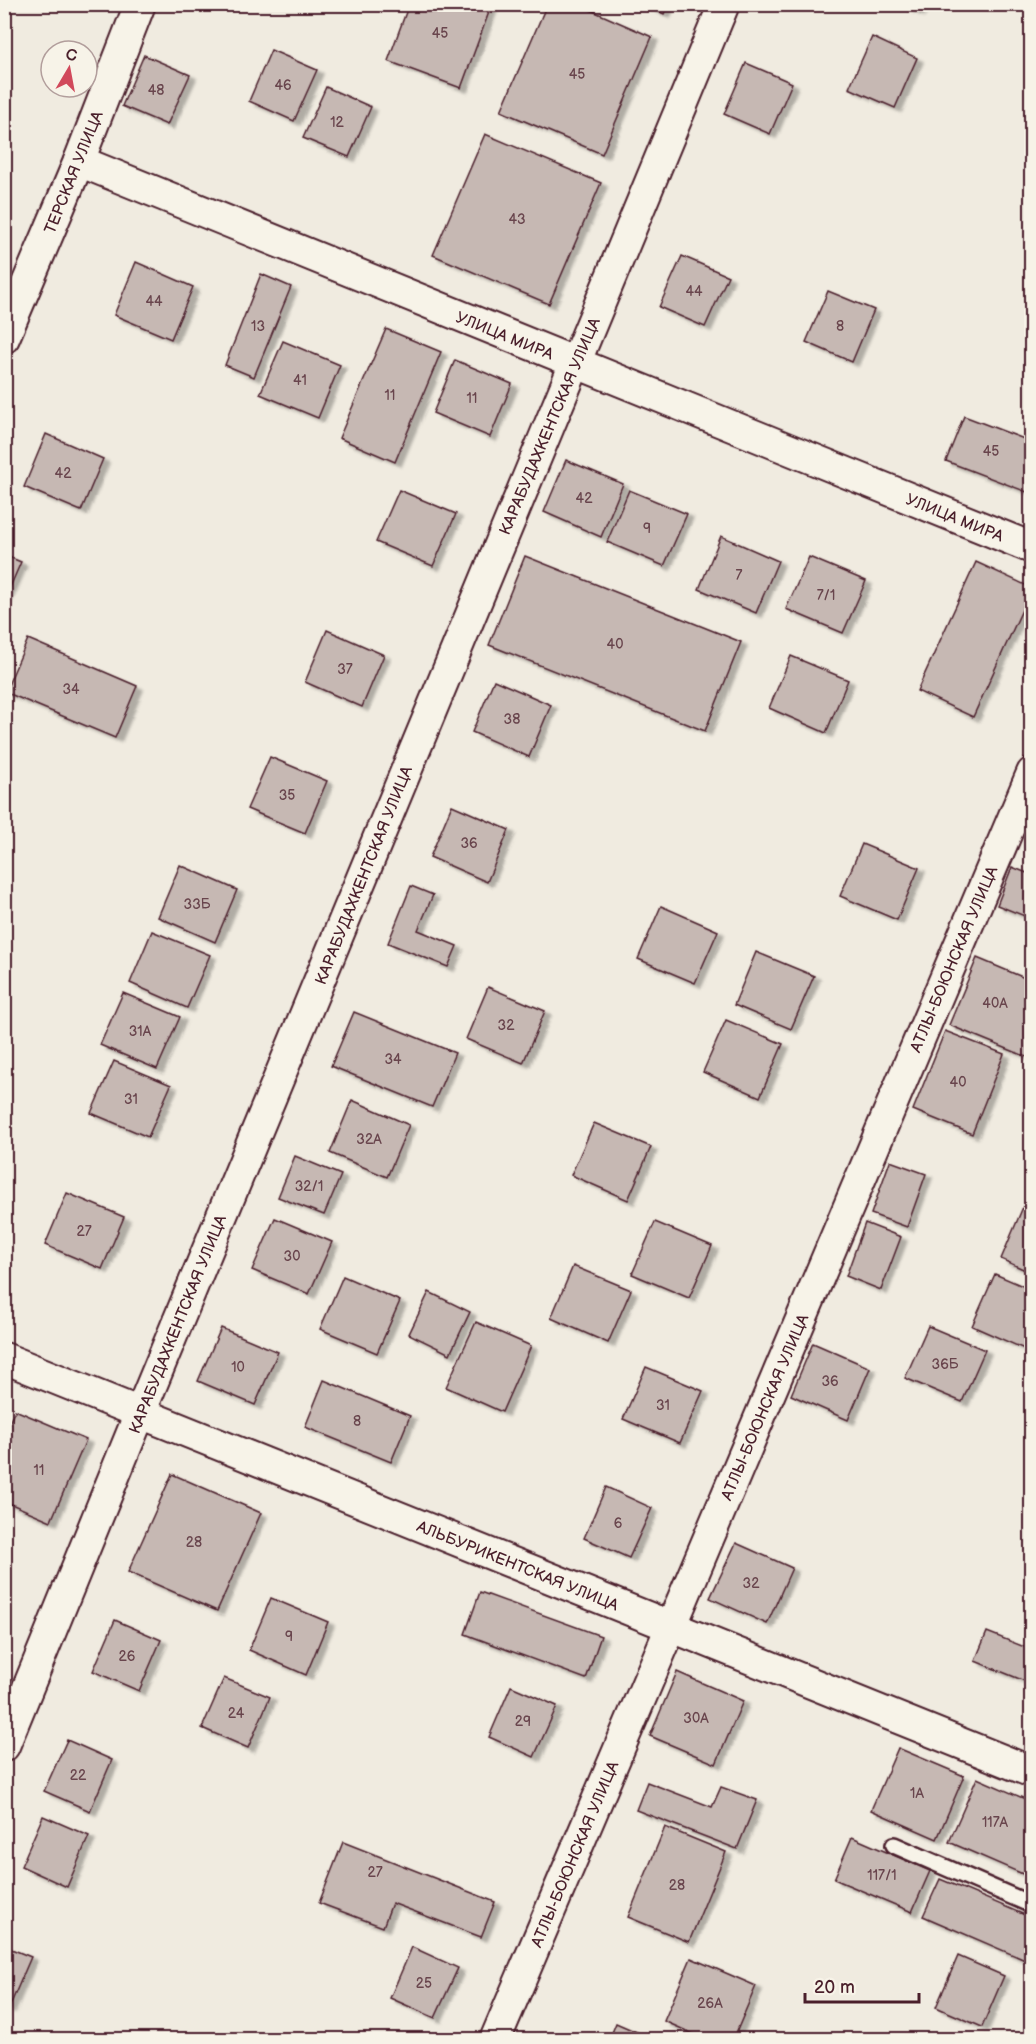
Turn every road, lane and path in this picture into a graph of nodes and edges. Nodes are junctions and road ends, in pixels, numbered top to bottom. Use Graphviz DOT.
graph roads {
  1 [pos="140,4"];
  2 [pos="724,4"];
  3 [pos="79,160"];
  4 [pos="4,338"];
  5 [pos="575,363"];
  6 [pos="1032,548"];
  7 [pos="1032,773"];
  8 [pos="4,1358"];
  9 [pos="140,1413"];
  10 [pos="672,1627"];
  11 [pos="4,1746"];
  12 [pos="1032,1772"];
  13 [pos="894,1845"];
  14 [pos="1032,1905"];
  15 [pos="495,2040"];
  1 -- 3 [label="street, ТЕРСКАЯ УЛИЦА"];
  2 -- 5 [label="street, КАРАБУДАХКЕНТСКАЯ УЛИЦА"];
  3 -- 4 [label="street, ТЕРСКАЯ УЛИЦА"];
  3 -- 5 [label="street, УЛИЦА МИРА"];
  5 -- 6 [label="street, УЛИЦА МИРА"];
  5 -- 9 [label="street, КАРАБУДАХКЕНТСКАЯ УЛИЦА"];
  7 -- 10 [label="street, АТЛЫ-БОЮНСКАЯ УЛИЦА"];
  8 -- 9 [label="street, АЛЬБУРИКЕНТСКАЯ УЛИЦА"];
  9 -- 10 [label="street, АЛЬБУРИКЕНТСКАЯ УЛИЦА"];
  9 -- 11 [label="street, КАРАБУДАХКЕНТСКАЯ УЛИЦА"];
  10 -- 12 [label="street, АЛЬБУРИКЕНТСКАЯ УЛИЦА"];
  10 -- 15 [label="street, АТЛЫ-БОЮНСКАЯ УЛИЦА"];
  13 -- 14 [label="lane"];
}
